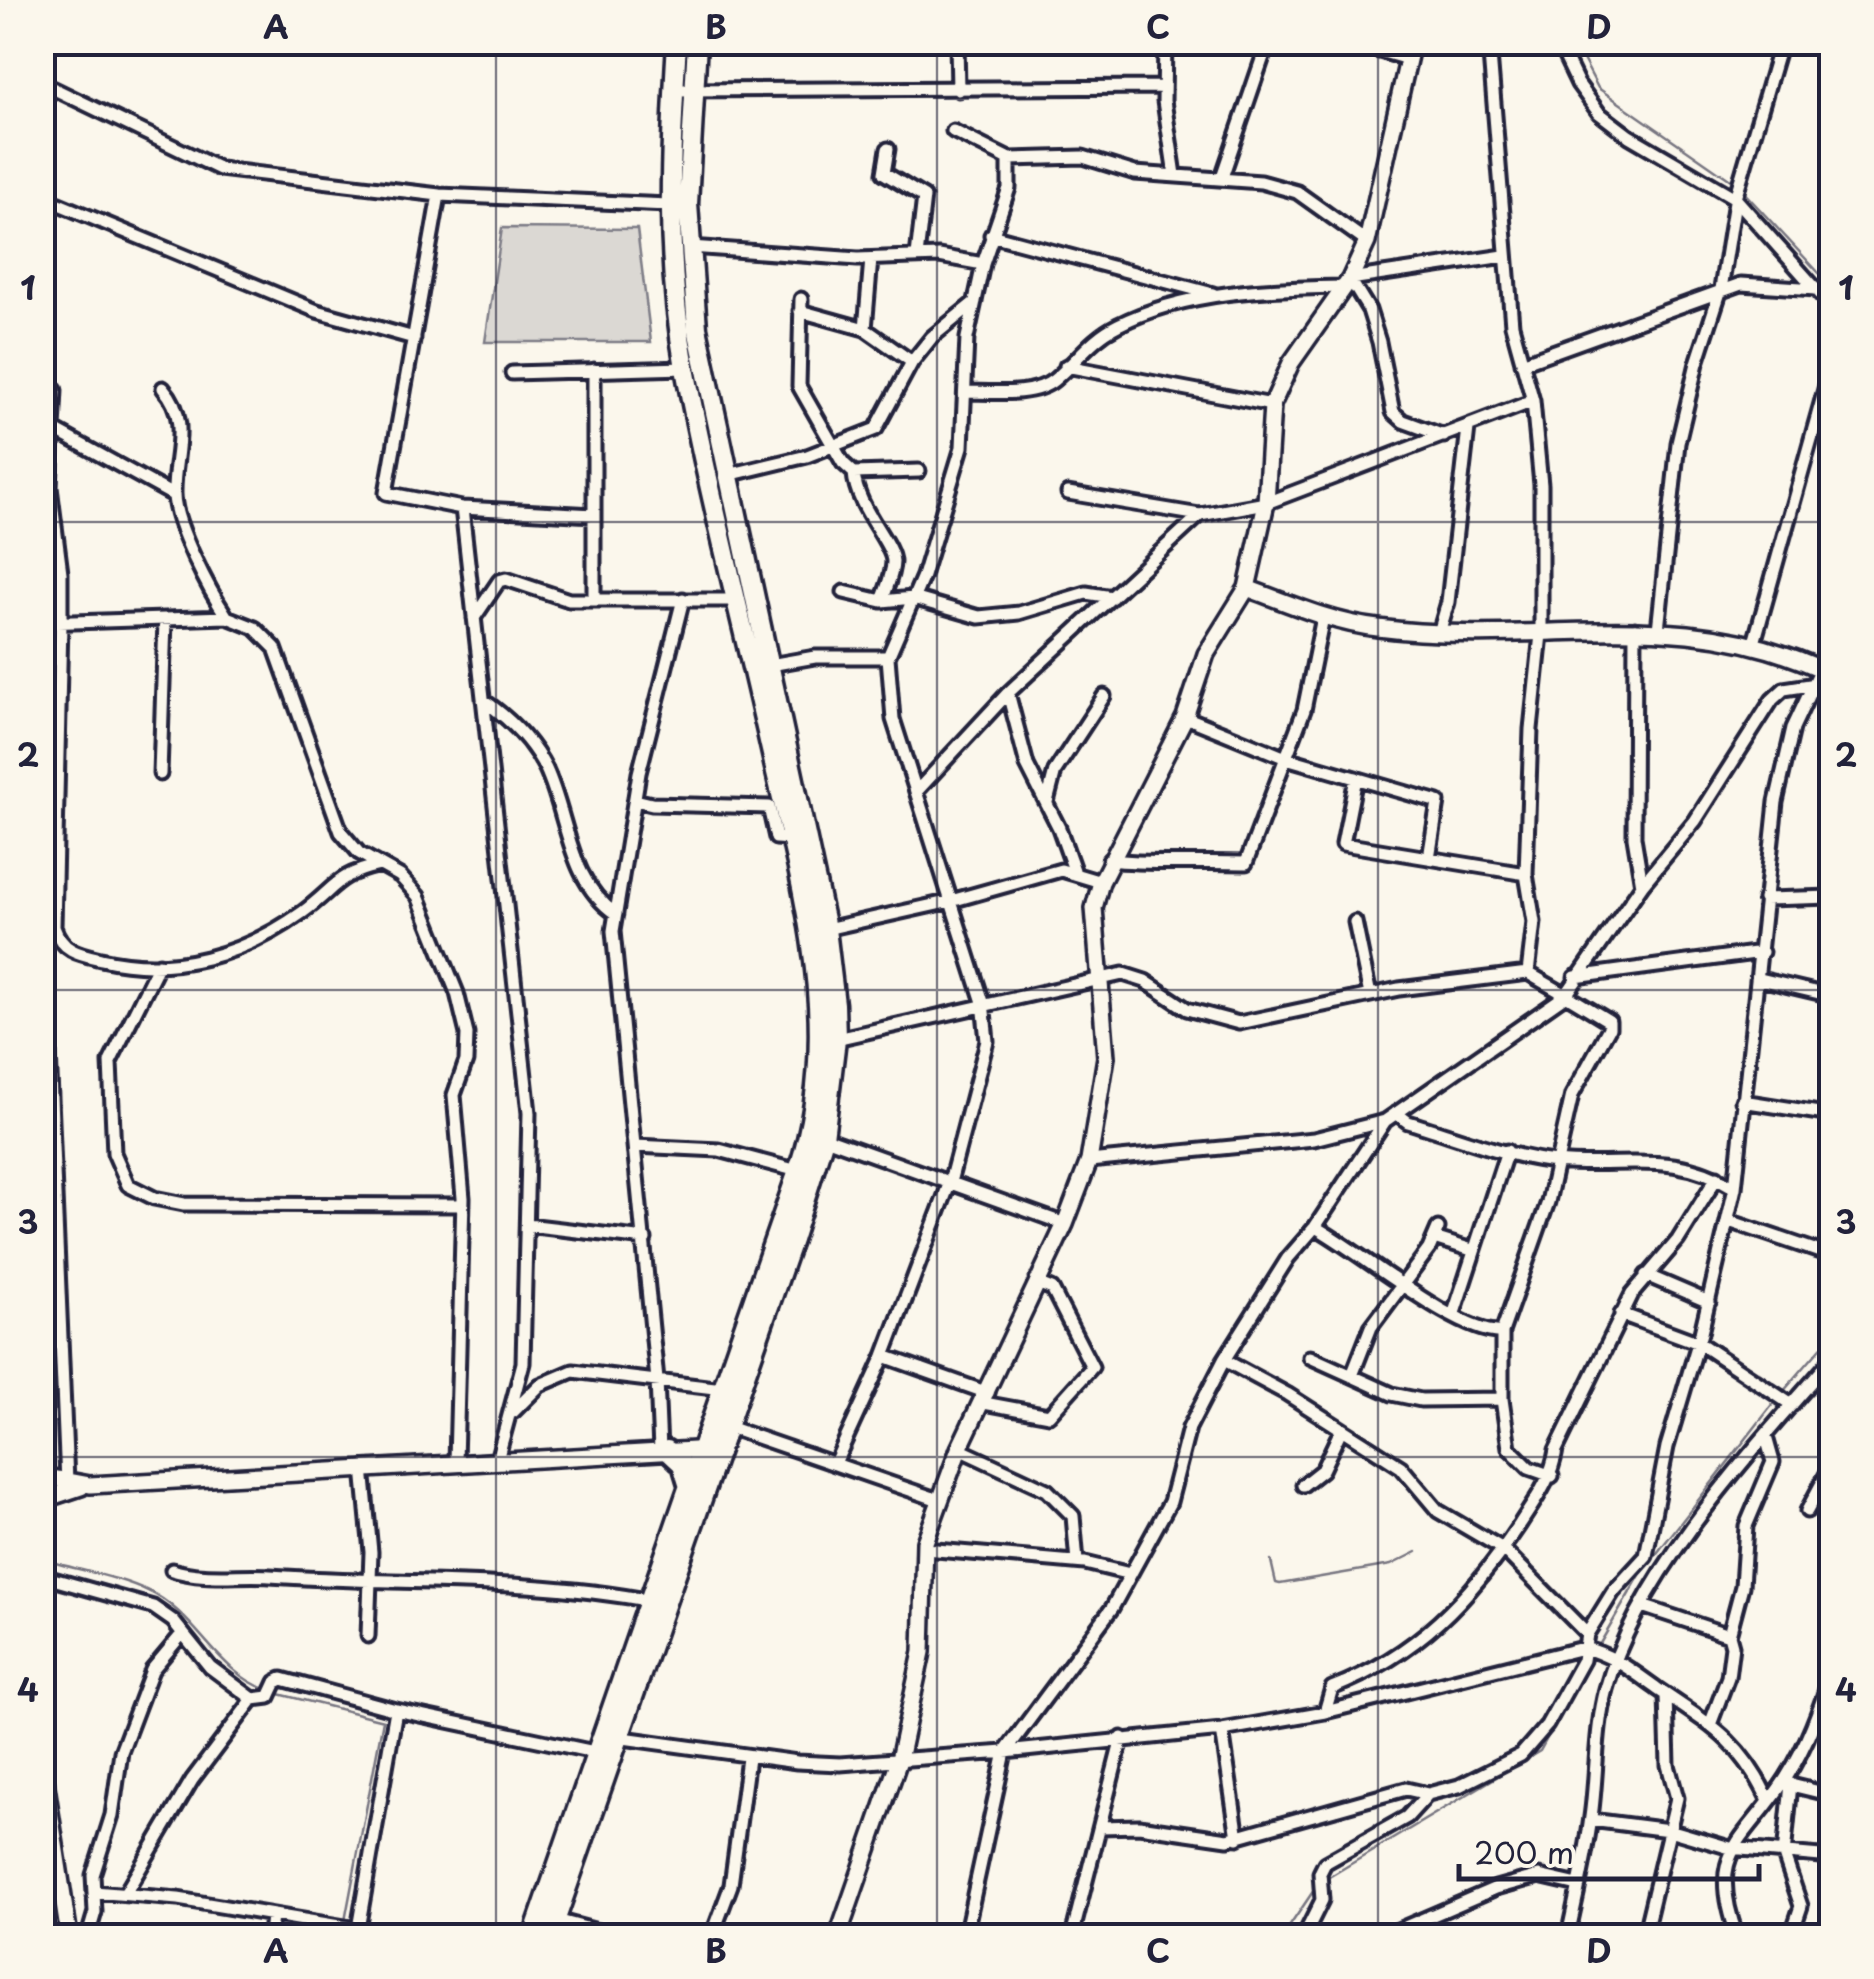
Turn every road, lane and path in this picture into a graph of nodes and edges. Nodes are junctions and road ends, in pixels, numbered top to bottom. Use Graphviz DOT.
graph roads {
  1 [pos="677,42"];
  2 [pos="697,42"];
  3 [pos="957,42"];
  4 [pos="1166,42"];
  5 [pos="1268,42"];
  6 [pos="1348,42"];
  7 [pos="1412,42"];
  8 [pos="1489,42"];
  9 [pos="1558,42"];
  10 [pos="1781,42"];
  11 [pos="1408,60"];
  12 [pos="42,83"];
  13 [pos="1164,87"];
  14 [pos="674,90"];
  15 [pos="694,90"];
  16 [pos="958,90"];
  17 [pos="953,131"];
  18 [pos="888,149"];
  19 [pos="1009,159"];
  20 [pos="1174,175"];
  21 [pos="1222,177"];
  22 [pos="440,195"];
  23 [pos="1736,196"];
  24 [pos="42,197"];
  25 [pos="668,205"];
  26 [pos="992,235"];
  27 [pos="1367,242"];
  28 [pos="690,247"];
  29 [pos="917,256"];
  30 [pos="1504,256"];
  31 [pos="871,258"];
  32 [pos="983,264"];
  33 [pos="1347,283"];
  34 [pos="1721,290"];
  35 [pos="1816,290"];
  36 [pos="1216,296"];
  37 [pos="974,302"];
  38 [pos="1832,307"];
  39 [pos="865,329"];
  40 [pos="414,338"];
  41 [pos="912,362"];
  42 [pos="1522,362"];
  43 [pos="1832,364"];
  44 [pos="1066,366"];
  45 [pos="685,368"];
  46 [pos="594,370"];
  47 [pos="512,373"];
  48 [pos="42,377"];
  49 [pos="163,388"];
  50 [pos="964,392"];
  51 [pos="1533,401"];
  52 [pos="1272,404"];
  53 [pos="47,426"];
  54 [pos="1468,428"];
  55 [pos="1445,437"];
  56 [pos="833,443"];
  57 [pos="919,471"];
  58 [pos="854,473"];
  59 [pos="728,475"];
  60 [pos="1068,493"];
  61 [pos="173,495"];
  62 [pos="1266,503"];
  63 [pos="462,508"];
  64 [pos="594,515"];
  65 [pos="1200,515"];
  66 [pos="1247,588"];
  67 [pos="844,592"];
  68 [pos="1112,597"];
  69 [pos="913,598"];
  70 [pos="683,599"];
  71 [pos="594,600"];
  72 [pos="738,600"];
  73 [pos="882,601"];
  74 [pos="1323,616"];
  75 [pos="227,617"];
  76 [pos="474,618"];
  77 [pos="166,620"];
  78 [pos="42,623"];
  79 [pos="61,623"];
  80 [pos="1634,630"];
  81 [pos="1658,630"];
  82 [pos="1439,632"];
  83 [pos="1542,634"];
  84 [pos="1754,642"];
  85 [pos="1832,644"];
  86 [pos="888,657"];
  87 [pos="770,665"];
  88 [pos="1825,671"];
  89 [pos="1810,685"];
  90 [pos="1008,693"];
  91 [pos="1104,696"];
  92 [pos="484,700"];
  93 [pos="1184,717"];
  94 [pos="1286,758"];
  95 [pos="160,774"];
  96 [pos="1356,778"];
  97 [pos="916,792"];
  98 [pos="635,800"];
  99 [pos="1047,802"];
  100 [pos="791,839"];
  101 [pos="1428,858"];
  102 [pos="1110,860"];
  103 [pos="380,864"];
  104 [pos="1074,870"];
  105 [pos="1526,874"];
  106 [pos="1100,882"];
  107 [pos="1642,885"];
  108 [pos="1832,896"];
  109 [pos="1764,899"];
  110 [pos="950,901"];
  111 [pos="616,914"];
  112 [pos="1355,922"];
  113 [pos="826,929"];
  114 [pos="1762,952"];
  115 [pos="160,964"];
  116 [pos="1528,974"];
  117 [pos="1575,977"];
  118 [pos="1098,978"];
  119 [pos="1760,979"];
  120 [pos="1566,995"];
  121 [pos="1370,996"];
  122 [pos="1832,996"];
  123 [pos="42,998"];
  124 [pos="983,1002"];
  125 [pos="836,1039"];
  126 [pos="1742,1101"];
  127 [pos="1832,1115"];
  128 [pos="1390,1117"];
  129 [pos="47,1124"];
  130 [pos="817,1135"];
  131 [pos="635,1146"];
  132 [pos="1507,1151"];
  133 [pos="1089,1161"];
  134 [pos="1556,1162"];
  135 [pos="798,1171"];
  136 [pos="1717,1177"];
  137 [pos="950,1182"];
  138 [pos="1735,1188"];
  139 [pos="462,1205"];
  140 [pos="49,1215"];
  141 [pos="1729,1221"];
  142 [pos="1065,1224"];
  143 [pos="527,1225"];
  144 [pos="1315,1226"];
  145 [pos="644,1239"];
  146 [pos="1472,1250"];
  147 [pos="1832,1256"];
  148 [pos="1646,1275"];
  149 [pos="1038,1282"];
  150 [pos="1404,1284"];
  151 [pos="42,1298"];
  152 [pos="59,1298"];
  153 [pos="1709,1302"];
  154 [pos="1621,1314"];
  155 [pos="1453,1316"];
  156 [pos="1502,1332"];
  157 [pos="1699,1343"];
  158 [pos="884,1356"];
  159 [pos="1310,1356"];
  160 [pos="1224,1360"];
  161 [pos="1832,1360"];
  162 [pos="1353,1372"];
  163 [pos="658,1380"];
  164 [pos="723,1389"];
  165 [pos="986,1398"];
  166 [pos="1502,1399"];
  167 [pos="1789,1402"];
  168 [pos="511,1414"];
  169 [pos="728,1427"];
  170 [pos="1341,1430"];
  171 [pos="1766,1436"];
  172 [pos="712,1449"];
  173 [pos="959,1449"];
  174 [pos="663,1450"];
  175 [pos="498,1460"];
  176 [pos="456,1462"];
  177 [pos="836,1462"];
  178 [pos="1832,1464"];
  179 [pos="363,1468"];
  180 [pos="42,1476"];
  181 [pos="1552,1476"];
  182 [pos="66,1482"];
  183 [pos="90,1485"];
  184 [pos="1303,1485"];
  185 [pos="689,1487"];
  186 [pos="42,1500"];
  187 [pos="940,1500"];
  188 [pos="1808,1511"];
  189 [pos="924,1549"];
  190 [pos="1503,1549"];
  191 [pos="1078,1562"];
  192 [pos="172,1570"];
  193 [pos="1130,1574"];
  194 [pos="42,1576"];
  195 [pos="369,1583"];
  196 [pos="652,1601"];
  197 [pos="1642,1606"];
  198 [pos="182,1634"];
  199 [pos="1587,1634"];
  200 [pos="1729,1635"];
  201 [pos="368,1636"];
  202 [pos="1586,1649"];
  203 [pos="1616,1660"];
  204 [pos="1832,1671"];
  205 [pos="1666,1695"];
  206 [pos="252,1699"];
  207 [pos="396,1710"];
  208 [pos="1827,1710"];
  209 [pos="1326,1712"];
  210 [pos="1712,1722"];
  211 [pos="1222,1730"];
  212 [pos="622,1738"];
  213 [pos="1122,1738"];
  214 [pos="1005,1752"];
  215 [pos="599,1753"];
  216 [pos="748,1758"];
  217 [pos="42,1760"];
  218 [pos="899,1760"];
  219 [pos="1787,1784"];
  220 [pos="1428,1794"];
  221 [pos="1832,1795"];
  222 [pos="1768,1799"];
  223 [pos="1591,1820"];
  224 [pos="1100,1827"];
  225 [pos="42,1829"];
  226 [pos="1669,1830"];
  227 [pos="1238,1838"];
  228 [pos="1730,1848"];
  229 [pos="1784,1855"];
  230 [pos="1832,1856"];
  231 [pos="1578,1885"];
  232 [pos="94,1892"];
  233 [pos="126,1892"];
  234 [pos="272,1915"];
  235 [pos="353,1928"];
  236 [pos="553,1928"];
  237 [pos="60,1936"];
  238 [pos="69,1936"];
  239 [pos="88,1936"];
  240 [pos="270,1936"];
  241 [pos="398,1936"];
  242 [pos="533,1936"];
  243 [pos="616,1936"];
  244 [pos="712,1936"];
  245 [pos="838,1936"];
  246 [pos="964,1936"];
  247 [pos="1072,1936"];
  248 [pos="1304,1936"];
  249 [pos="1384,1936"];
  250 [pos="1568,1936"];
  251 [pos="1644,1936"];
  252 [pos="1737,1936"];
  253 [pos="1791,1936"];
  1 -- 14 [label="main road"];
  2 -- 15 [label="main road"];
  3 -- 16 [label="street"];
  4 -- 13 [label="street"];
  5 -- 21 [label="street"];
  6 -- 11 [label="street"];
  7 -- 11 [label="main road"];
  8 -- 30 [label="street"];
  9 -- 23 [label="street"];
  10 -- 23 [label="street"];
  11 -- 27 [label="main road"];
  12 -- 22 [label="street"];
  13 -- 16 [label="street"];
  13 -- 20 [label="street"];
  14 -- 15 [label="street"];
  14 -- 25 [label="main road"];
  15 -- 16 [label="street"];
  15 -- 28 [label="main road"];
  17 -- 19 [label="street"];
  18 -- 29 [label="street"];
  19 -- 20 [label="street"];
  19 -- 26 [label="street"];
  20 -- 21 [label="street"];
  21 -- 27 [label="street"];
  22 -- 25 [label="street"];
  22 -- 40 [label="street"];
  23 -- 34 [label="street"];
  23 -- 35 [label="street"];
  24 -- 40 [label="street"];
  25 -- 45 [label="main road"];
  26 -- 32 [label="street"];
  26 -- 36 [label="street"];
  27 -- 33 [label="main road"];
  28 -- 31 [label="street"];
  28 -- 59 [label="main road"];
  29 -- 31 [label="street"];
  29 -- 32 [label="street"];
  30 -- 33 [label="street"];
  30 -- 42 [label="street"];
  31 -- 39 [label="street"];
  32 -- 37 [label="street"];
  33 -- 36 [label="street"];
  33 -- 52 [label="main road"];
  33 -- 55 [label="street"];
  34 -- 35 [label="street"];
  34 -- 42 [label="street"];
  34 -- 81 [label="street"];
  35 -- 38 [label="street"];
  36 -- 44 [label="street"];
  37 -- 41 [label="street"];
  37 -- 50 [label="street"];
  39 -- 41 [label="street"];
  39 -- 56 [label="street"];
  40 -- 63 [label="street"];
  41 -- 56 [label="street"];
  42 -- 51 [label="street"];
  43 -- 84 [label="street"];
  44 -- 50 [label="street"];
  44 -- 52 [label="street"];
  45 -- 46 [label="street"];
  45 -- 72 [label="main road"];
  46 -- 47 [label="street"];
  46 -- 64 [label="street"];
  48 -- 53 [label="street"];
  49 -- 61 [label="street"];
  50 -- 69 [label="street"];
  51 -- 54 [label="street"];
  51 -- 83 [label="street"];
  52 -- 62 [label="main road"];
  53 -- 61 [label="street"];
  53 -- 79 [label="street"];
  54 -- 55 [label="street"];
  54 -- 82 [label="street"];
  55 -- 62 [label="street"];
  56 -- 58 [label="street"];
  56 -- 59 [label="street"];
  57 -- 58 [label="street"];
  58 -- 73 [label="street"];
  59 -- 87 [label="main road"];
  60 -- 65 [label="street"];
  61 -- 75 [label="street"];
  62 -- 65 [label="street"];
  62 -- 66 [label="main road"];
  63 -- 64 [label="street"];
  63 -- 76 [label="street"];
  64 -- 71 [label="street"];
  65 -- 68 [label="street"];
  66 -- 74 [label="main road"];
  66 -- 93 [label="main road"];
  67 -- 73 [label="street"];
  68 -- 69 [label="street"];
  68 -- 90 [label="street"];
  69 -- 73 [label="street"];
  69 -- 86 [label="street"];
  70 -- 71 [label="street"];
  70 -- 72 [label="street"];
  70 -- 98 [label="street"];
  71 -- 76 [label="street"];
  72 -- 100 [label="main road"];
  74 -- 82 [label="main road"];
  74 -- 94 [label="street"];
  75 -- 77 [label="street"];
  75 -- 103 [label="street"];
  76 -- 92 [label="street"];
  77 -- 79 [label="street"];
  77 -- 95 [label="street"];
  78 -- 79 [label="street"];
  79 -- 115 [label="street"];
  80 -- 81 [label="main road"];
  80 -- 83 [label="main road"];
  80 -- 107 [label="street"];
  81 -- 84 [label="main road"];
  82 -- 83 [label="main road"];
  83 -- 105 [label="street"];
  84 -- 88 [label="main road"];
  85 -- 88 [label="street"];
  86 -- 87 [label="street"];
  86 -- 97 [label="street"];
  87 -- 113 [label="main road"];
  88 -- 89 [label="street"];
  89 -- 107 [label="street"];
  89 -- 109 [label="street"];
  90 -- 97 [label="street"];
  90 -- 99 [label="street"];
  91 -- 99 [label="street"];
  92 -- 111 [label="street"];
  92 -- 143 [label="street"];
  93 -- 94 [label="street"];
  93 -- 102 [label="main road"];
  94 -- 96 [label="street"];
  94 -- 102 [label="street"];
  96 -- 101 [label="street"];
  96 -- 101 [label="street"];
  97 -- 110 [label="street"];
  98 -- 100 [label="street"];
  98 -- 111 [label="street"];
  99 -- 104 [label="street"];
  100 -- 130 [label="main road"];
  101 -- 105 [label="street"];
  102 -- 106 [label="main road"];
  103 -- 115 [label="street"];
  103 -- 139 [label="street"];
  104 -- 106 [label="street"];
  104 -- 110 [label="street"];
  105 -- 116 [label="street"];
  106 -- 118 [label="main road"];
  107 -- 117 [label="street"];
  108 -- 109 [label="street"];
  109 -- 114 [label="street"];
  110 -- 113 [label="street"];
  110 -- 124 [label="street"];
  111 -- 131 [label="street"];
  112 -- 121 [label="street"];
  113 -- 125 [label="main road"];
  114 -- 117 [label="street"];
  114 -- 119 [label="street"];
  115 -- 139 [label="street"];
  116 -- 120 [label="street"];
  116 -- 121 [label="street"];
  117 -- 120 [label="street"];
  118 -- 121 [label="street"];
  118 -- 124 [label="street"];
  118 -- 133 [label="main road"];
  119 -- 122 [label="street"];
  119 -- 126 [label="street"];
  120 -- 128 [label="street"];
  120 -- 134 [label="street"];
  123 -- 129 [label="street"];
  124 -- 125 [label="street"];
  124 -- 137 [label="street"];
  125 -- 130 [label="main road"];
  126 -- 127 [label="street"];
  126 -- 138 [label="street"];
  128 -- 132 [label="street"];
  128 -- 133 [label="street"];
  128 -- 144 [label="street"];
  129 -- 140 [label="street"];
  130 -- 135 [label="main road"];
  130 -- 137 [label="street"];
  130 -- 169 [label="main road"];
  131 -- 135 [label="street"];
  131 -- 145 [label="street"];
  132 -- 134 [label="street"];
  132 -- 146 [label="street"];
  133 -- 142 [label="main road"];
  134 -- 136 [label="street"];
  134 -- 156 [label="street"];
  135 -- 164 [label="main road"];
  136 -- 138 [label="street"];
  136 -- 148 [label="street"];
  137 -- 142 [label="street"];
  137 -- 158 [label="street"];
  138 -- 141 [label="street"];
  139 -- 176 [label="street"];
  140 -- 152 [label="street"];
  141 -- 147 [label="street"];
  141 -- 153 [label="street"];
  142 -- 149 [label="main road"];
  143 -- 145 [label="street"];
  143 -- 168 [label="street"];
  144 -- 150 [label="street"];
  144 -- 160 [label="street"];
  145 -- 163 [label="street"];
  146 -- 150 [label="street"];
  146 -- 155 [label="street"];
  148 -- 153 [label="street"];
  148 -- 154 [label="street"];
  149 -- 165 [label="main road"];
  149 -- 165 [label="street"];
  150 -- 155 [label="street"];
  150 -- 162 [label="street"];
  151 -- 152 [label="street"];
  152 -- 182 [label="street"];
  153 -- 157 [label="street"];
  154 -- 157 [label="street"];
  154 -- 181 [label="street"];
  155 -- 156 [label="street"];
  156 -- 166 [label="street"];
  157 -- 167 [label="street"];
  157 -- 199 [label="street"];
  158 -- 165 [label="street"];
  158 -- 177 [label="street"];
  159 -- 162 [label="street"];
  160 -- 170 [label="street"];
  160 -- 193 [label="street"];
  161 -- 167 [label="street"];
  162 -- 166 [label="street"];
  163 -- 164 [label="street"];
  163 -- 168 [label="street"];
  163 -- 174 [label="street"];
  164 -- 172 [label="main road"];
  165 -- 173 [label="main road"];
  166 -- 181 [label="street"];
  167 -- 171 [label="street"];
  168 -- 175 [label="street"];
  169 -- 172 [label="main road"];
  169 -- 177 [label="street"];
  170 -- 184 [label="street"];
  170 -- 190 [label="street"];
  171 -- 197 [label="street"];
  171 -- 200 [label="street"];
  172 -- 174 [label="main road"];
  172 -- 185 [label="main road"];
  172 -- 212 [label="main road"];
  173 -- 187 [label="main road"];
  173 -- 191 [label="street"];
  174 -- 175 [label="main road"];
  174 -- 185 [label="main road"];
  175 -- 176 [label="main road"];
  176 -- 179 [label="main road"];
  177 -- 187 [label="street"];
  178 -- 188 [label="street"];
  179 -- 183 [label="main road"];
  179 -- 195 [label="street"];
  180 -- 182 [label="main road"];
  181 -- 190 [label="street"];
  182 -- 183 [label="main road"];
  183 -- 186 [label="main road"];
  185 -- 196 [label="main road"];
  187 -- 189 [label="main road"];
  189 -- 191 [label="street"];
  189 -- 218 [label="main road"];
  190 -- 199 [label="street"];
  190 -- 209 [label="street"];
  191 -- 193 [label="street"];
  192 -- 195 [label="street"];
  193 -- 214 [label="street"];
  194 -- 198 [label="street"];
  195 -- 196 [label="street"];
  195 -- 201 [label="street"];
  196 -- 215 [label="main road"];
  197 -- 200 [label="street"];
  197 -- 203 [label="street"];
  198 -- 206 [label="street"];
  198 -- 232 [label="street"];
  199 -- 202 [label="street"];
  200 -- 210 [label="street"];
  202 -- 203 [label="street"];
  202 -- 209 [label="street"];
  202 -- 220 [label="street"];
  203 -- 205 [label="street"];
  203 -- 223 [label="street"];
  204 -- 208 [label="street"];
  205 -- 210 [label="street"];
  205 -- 226 [label="street"];
  206 -- 207 [label="street"];
  206 -- 233 [label="street"];
  207 -- 215 [label="street"];
  207 -- 235 [label="street"];
  208 -- 219 [label="street"];
  209 -- 211 [label="street"];
  210 -- 222 [label="street"];
  211 -- 213 [label="street"];
  211 -- 227 [label="street"];
  212 -- 216 [label="street"];
  212 -- 236 [label="main road"];
  213 -- 214 [label="street"];
  213 -- 224 [label="street"];
  214 -- 218 [label="street"];
  214 -- 246 [label="street"];
  215 -- 242 [label="main road"];
  216 -- 218 [label="street"];
  216 -- 244 [label="street"];
  217 -- 238 [label="main road"];
  218 -- 245 [label="main road"];
  219 -- 221 [label="street"];
  219 -- 222 [label="street"];
  219 -- 229 [label="street"];
  220 -- 227 [label="street"];
  220 -- 248 [label="street"];
  222 -- 228 [label="street"];
  223 -- 226 [label="street"];
  223 -- 231 [label="street"];
  224 -- 227 [label="street"];
  224 -- 247 [label="street"];
  225 -- 237 [label="main road"];
  226 -- 228 [label="street"];
  226 -- 251 [label="street"];
  228 -- 229 [label="street"];
  228 -- 252 [label="street"];
  229 -- 230 [label="street"];
  229 -- 253 [label="street"];
  231 -- 249 [label="street"];
  231 -- 250 [label="street"];
  232 -- 233 [label="street"];
  232 -- 239 [label="street"];
  233 -- 234 [label="street"];
  234 -- 235 [label="street"];
  234 -- 240 [label="street"];
  235 -- 241 [label="street"];
  236 -- 243 [label="street"];
}
